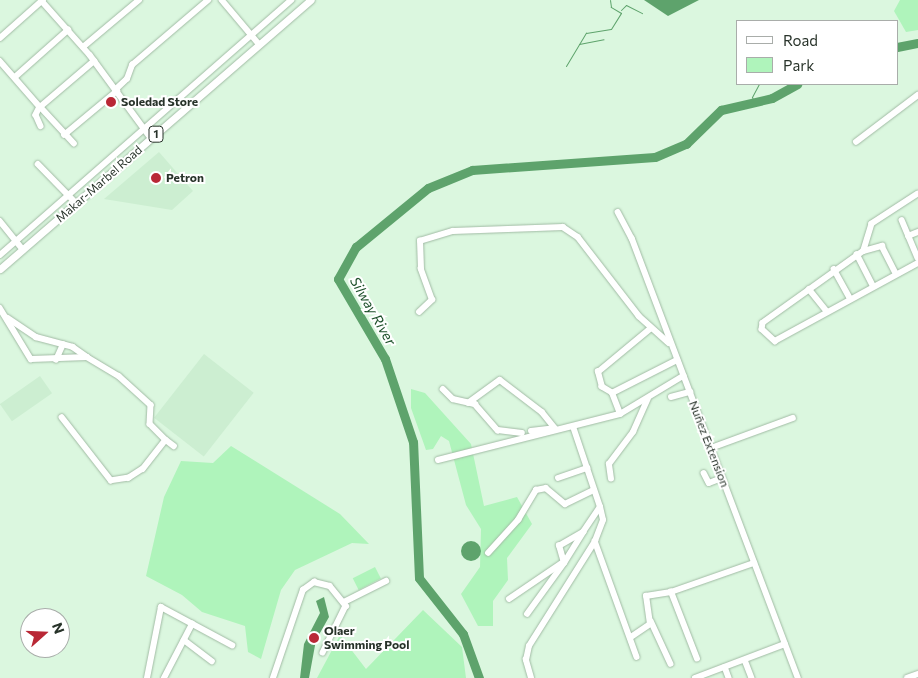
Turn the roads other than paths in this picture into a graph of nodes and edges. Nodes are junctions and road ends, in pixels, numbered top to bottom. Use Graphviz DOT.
graph roads {
  1 [pos="140,0"];
  2 [pos="208,0"];
  3 [pos="222,0"];
  4 [pos="291,0"];
  5 [pos="311,0"];
  6 [pos="43,1"];
  7 [pos="68,30"];
  8 [pos="252,35"];
  9 [pos="0,38"];
  10 [pos="259,44"];
  11 [pos="83,47"];
  12 [pos="0,60"];
  13 [pos="94,61"];
  14 [pos="15,77"];
  15 [pos="116,90"];
  16 [pos="918,95"];
  17 [pos="40,107"];
  18 [pos="41,126"];
  19 [pos="144,129"];
  20 [pos="64,135"];
  21 [pos="151,138"];
  22 [pos="856,142"];
  23 [pos="74,144"];
  24 [pos="38,164"];
  25 [pos="918,194"];
  26 [pos="70,196"];
  27 [pos="76,203"];
  28 [pos="618,212"];
  29 [pos="902,220"];
  30 [pos="0,221"];
  31 [pos="918,232"];
  32 [pos="908,236"];
  33 [pos="16,241"];
  34 [pos="23,249"];
  35 [pos="864,251"];
  36 [pos="857,254"];
  37 [pos="0,255"];
  38 [pos="918,258"];
  39 [pos="918,263"];
  40 [pos="0,269"];
  41 [pos="834,269"];
  42 [pos="896,274"];
  43 [pos="873,286"];
  44 [pos="809,289"];
  45 [pos="850,298"];
  46 [pos="0,308"];
  47 [pos="827,311"];
  48 [pos="419,312"];
  49 [pos="6,316"];
  50 [pos="650,329"];
  51 [pos="63,344"];
  52 [pos="671,345"];
  53 [pos="87,357"];
  54 [pos="56,360"];
  55 [pos="677,360"];
  56 [pos="683,376"];
  57 [pos="444,388"];
  58 [pos="690,392"];
  59 [pos="612,393"];
  60 [pos="671,397"];
  61 [pos="648,398"];
  62 [pos="468,402"];
  63 [pos="620,414"];
  64 [pos="62,418"];
  65 [pos="793,418"];
  66 [pos="573,427"];
  67 [pos="556,429"];
  68 [pos="166,440"];
  69 [pos="174,446"];
  70 [pos="711,448"];
  71 [pos="438,460"];
  72 [pos="587,468"];
  73 [pos="704,473"];
  74 [pos="558,478"];
  75 [pos="722,478"];
  76 [pos="611,479"];
  77 [pos="594,490"];
  78 [pos="600,507"];
  79 [pos="583,532"];
  80 [pos="595,541"];
  81 [pos="488,552"];
  82 [pos="564,562"];
  83 [pos="754,563"];
  84 [pos="386,581"];
  85 [pos="671,592"];
  86 [pos="509,599"];
  87 [pos="344,602"];
  88 [pos="527,614"];
  89 [pos="651,620"];
  90 [pos="192,624"];
  91 [pos="631,637"];
  92 [pos="184,640"];
  93 [pos="785,644"];
  94 [pos="232,645"];
  95 [pos="323,653"];
  96 [pos="637,657"];
  97 [pos="697,659"];
  98 [pos="745,660"];
  99 [pos="212,661"];
  100 [pos="671,664"];
  101 [pos="725,667"];
  102 [pos="706,676"];
  103 [pos="147,678"];
  104 [pos="164,678"];
  105 [pos="273,678"];
  106 [pos="531,678"];
  107 [pos="695,678"];
  108 [pos="729,678"];
  109 [pos="752,678"];
  110 [pos="798,678"];
  1 -- 11 [label="street"];
  2 -- 15 [label="street"];
  3 -- 8 [label="street"];
  4 -- 8 [label="street"];
  5 -- 10 [label="main road, Makar-Marbel Road / 1"];
  6 -- 7 [label="street"];
  6 -- 9 [label="street"];
  7 -- 11 [label="street"];
  7 -- 14 [label="street"];
  8 -- 10 [label="street"];
  8 -- 19 [label="street"];
  10 -- 21 [label="main road, Makar-Marbel Road / 1"];
  11 -- 13 [label="street"];
  12 -- 14 [label="street"];
  13 -- 15 [label="street"];
  13 -- 17 [label="street"];
  14 -- 17 [label="street"];
  15 -- 19 [label="street"];
  15 -- 20 [label="street"];
  16 -- 22 [label="street"];
  17 -- 18 [label="street"];
  17 -- 20 [label="street"];
  19 -- 21 [label="street"];
  19 -- 26 [label="street"];
  20 -- 23 [label="street"];
  21 -- 27 [label="main road, Makar-Marbel Road / 1"];
  24 -- 26 [label="street"];
  25 -- 35 [label="street"];
  26 -- 27 [label="street"];
  26 -- 33 [label="street"];
  27 -- 34 [label="main road, Makar-Marbel Road / 1"];
  28 -- 52 [label="street, Nuñez Extension"];
  29 -- 32 [label="street"];
  30 -- 33 [label="street"];
  31 -- 32 [label="street"];
  32 -- 38 [label="street"];
  33 -- 34 [label="street"];
  33 -- 37 [label="street"];
  34 -- 40 [label="main road, Makar-Marbel Road / 1"];
  35 -- 36 [label="street"];
  35 -- 42 [label="street"];
  36 -- 41 [label="street"];
  36 -- 43 [label="street"];
  39 -- 42 [label="street"];
  41 -- 44 [label="street"];
  41 -- 45 [label="street"];
  42 -- 43 [label="street"];
  43 -- 45 [label="street"];
  44 -- 47 [label="street"];
  44 -- 47 [label="street"];
  45 -- 47 [label="street"];
  46 -- 49 [label="street"];
  48 -- 50 [label="street"];
  49 -- 51 [label="street"];
  49 -- 54 [label="street"];
  50 -- 52 [label="street"];
  50 -- 59 [label="street"];
  51 -- 53 [label="street"];
  51 -- 54 [label="street"];
  52 -- 55 [label="street, Nuñez Extension"];
  53 -- 54 [label="street"];
  53 -- 68 [label="street"];
  55 -- 56 [label="street, Nuñez Extension"];
  55 -- 59 [label="street"];
  56 -- 58 [label="street, Nuñez Extension"];
  56 -- 61 [label="street"];
  57 -- 62 [label="street"];
  58 -- 60 [label="street"];
  58 -- 70 [label="street, Nuñez Extension"];
  59 -- 63 [label="street"];
  61 -- 63 [label="street"];
  61 -- 76 [label="street"];
  62 -- 67 [label="street"];
  62 -- 67 [label="street"];
  63 -- 66 [label="street"];
  64 -- 68 [label="street"];
  65 -- 70 [label="street"];
  66 -- 67 [label="street"];
  66 -- 72 [label="street"];
  67 -- 71 [label="street"];
  68 -- 69 [label="street"];
  70 -- 75 [label="street, Nuñez Extension"];
  72 -- 74 [label="street"];
  72 -- 77 [label="street"];
  73 -- 75 [label="street"];
  75 -- 83 [label="street, Nuñez Extension"];
  77 -- 78 [label="street"];
  77 -- 81 [label="street"];
  78 -- 79 [label="street"];
  78 -- 80 [label="street"];
  79 -- 82 [label="street"];
  79 -- 82 [label="street"];
  80 -- 91 [label="street"];
  80 -- 106 [label="street"];
  82 -- 86 [label="street"];
  82 -- 88 [label="street"];
  83 -- 85 [label="street"];
  83 -- 93 [label="street, Nuñez Extension"];
  84 -- 87 [label="street"];
  85 -- 89 [label="street"];
  85 -- 97 [label="street"];
  87 -- 95 [label="street"];
  87 -- 105 [label="street"];
  89 -- 91 [label="street"];
  89 -- 100 [label="street"];
  90 -- 92 [label="street"];
  90 -- 94 [label="street"];
  90 -- 103 [label="street"];
  91 -- 96 [label="street"];
  92 -- 99 [label="street"];
  92 -- 104 [label="street"];
  93 -- 98 [label="street"];
  93 -- 110 [label="street, Nuñez Extension"];
  98 -- 101 [label="street"];
  98 -- 109 [label="street"];
  101 -- 102 [label="street"];
  101 -- 108 [label="street"];
  102 -- 107 [label="street"];
}
